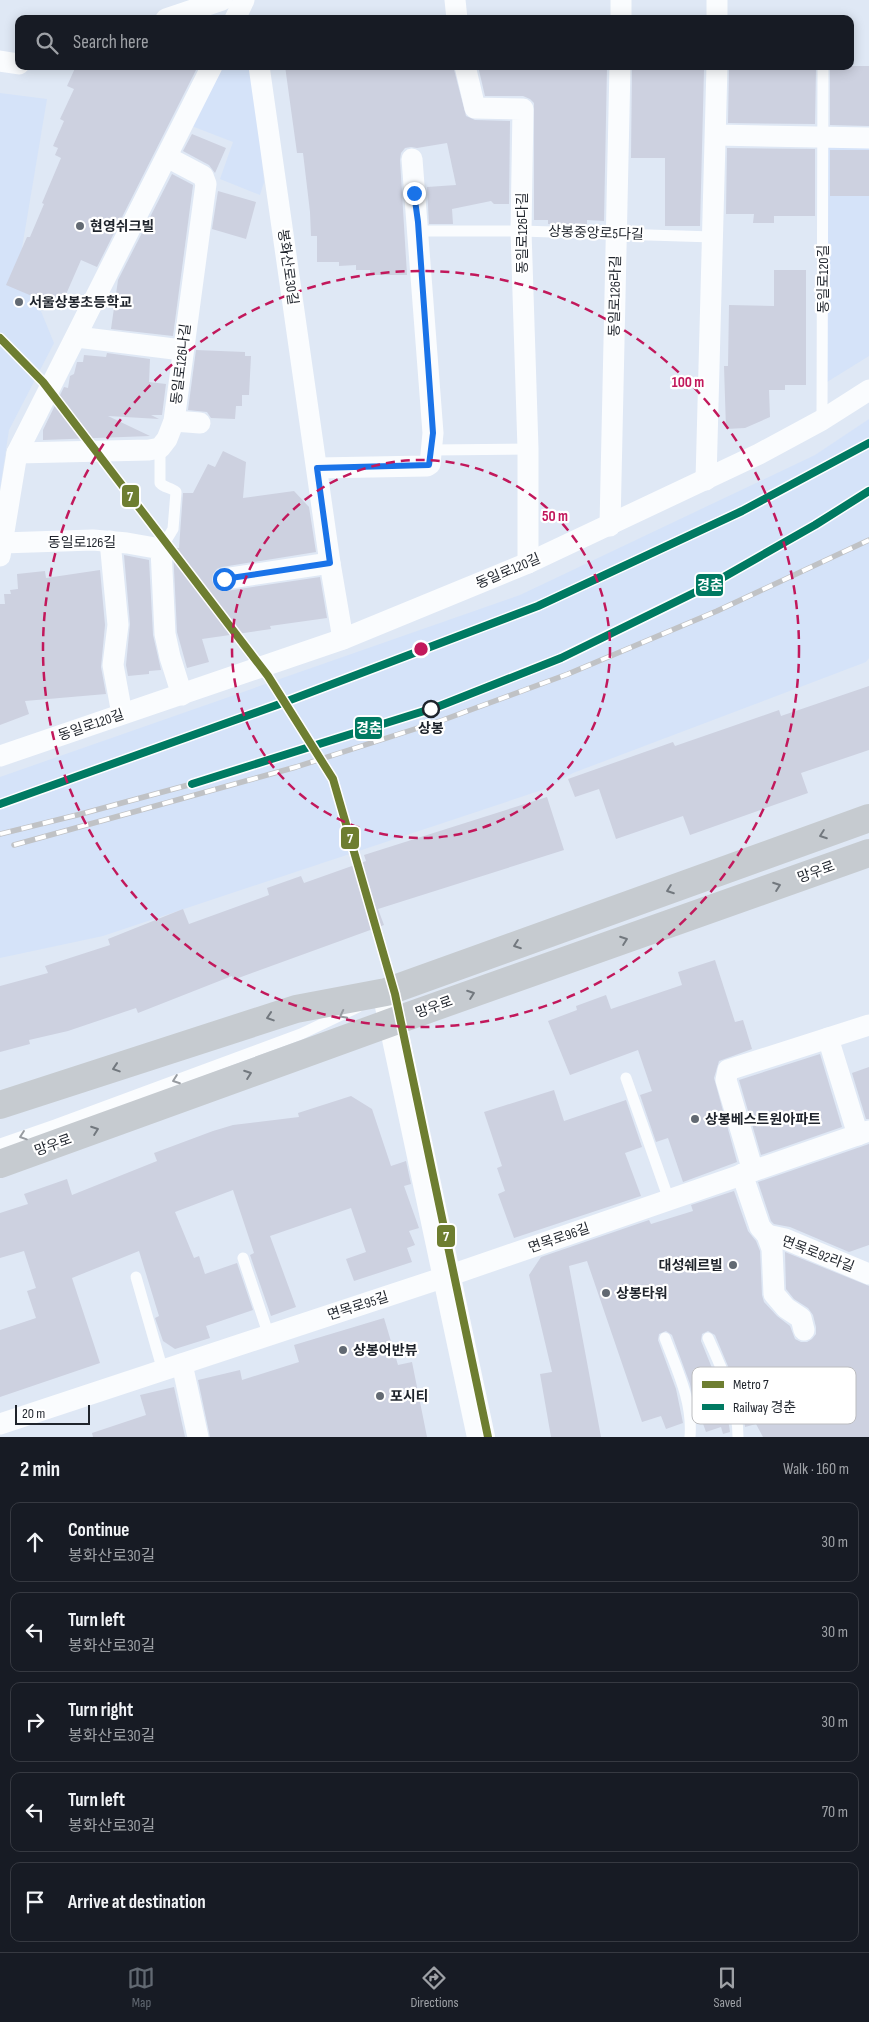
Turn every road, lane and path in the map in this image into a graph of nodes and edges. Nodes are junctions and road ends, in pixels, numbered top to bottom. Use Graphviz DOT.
graph roads {
  1 [pos="222,0"];
  2 [pos="244,0"];
  3 [pos="250,0"];
  4 [pos="454,0"];
  5 [pos="621,0"];
  6 [pos="717,0"];
  7 [pos="178,15"];
  8 [pos="237,15"];
  9 [pos="252,15"];
  10 [pos="456,15"];
  11 [pos="621,15"];
  12 [pos="717,15"];
  13 [pos="0,61"];
  14 [pos="15,63"];
  15 [pos="210,70"];
  16 [pos="260,70"];
  17 [pos="466,70"];
  18 [pos="620,70"];
  19 [pos="716,70"];
  20 [pos="823,70"];
  21 [pos="716,134"];
  22 [pos="823,138"];
  23 [pos="869,138"];
  24 [pos="167,157"];
  25 [pos="412,159"];
  26 [pos="419,231"];
  27 [pos="521,231"];
  28 [pos="617,234"];
  29 [pos="713,237"];
  30 [pos="77,337"];
  31 [pos="182,350"];
  32 [pos="869,390"];
  33 [pos="822,420"];
  34 [pos="174,421"];
  35 [pos="200,423"];
  36 [pos="160,448"];
  37 [pos="528,449"];
  38 [pos="432,450"];
  39 [pos="17,453"];
  40 [pos="317,468"];
  41 [pos="706,480"];
  42 [pos="610,526"];
  43 [pos="110,541"];
  44 [pos="160,549"];
  45 [pos="1,550"];
  46 [pos="330,563"];
  47 [pos="528,564"];
  48 [pos="224,579"];
  49 [pos="343,639"];
  50 [pos="182,695"];
  51 [pos="122,714"];
  52 [pos="0,756"];
  53 [pos="869,818"];
  54 [pos="869,853"];
  55 [pos="386,992"];
  56 [pos="392,1022"];
  57 [pos="869,1026"];
  58 [pos="828,1038"];
  59 [pos="626,1078"];
  60 [pos="0,1105"];
  61 [pos="863,1133"];
  62 [pos="0,1144"];
  63 [pos="0,1164"];
  64 [pos="748,1172"];
  65 [pos="669,1200"];
  66 [pos="767,1235"];
  67 [pos="243,1258"];
  68 [pos="869,1274"];
  69 [pos="448,1276"];
  70 [pos="136,1277"];
  71 [pos="804,1330"];
  72 [pos="269,1336"];
  73 [pos="665,1338"];
  74 [pos="708,1338"];
  75 [pos="720,1367"];
  76 [pos="172,1368"];
  77 [pos="0,1424"];
  78 [pos="738,1424"];
  79 [pos="198,1437"];
  80 [pos="481,1437"];
  81 [pos="690,1437"];
  82 [pos="738,1437"];
  1 -- 7 [label="street"];
  2 -- 8 [label="street"];
  3 -- 9 [label="street"];
  4 -- 10 [label="street"];
  5 -- 11 [label="street"];
  6 -- 12 [label="street"];
  13 -- 14 [label="street"];
  15 -- 24 [label="street"];
  16 -- 40 [label="street, 봉화산로30길"];
  17 -- 27 [label="street, 동일로126다길"];
  18 -- 28 [label="street, 동일로126라길"];
  19 -- 21 [label="street"];
  20 -- 22 [label="lane, 동일로120길"];
  21 -- 22 [label="street"];
  21 -- 29 [label="street"];
  22 -- 23 [label="street"];
  22 -- 33 [label="lane, 동일로120길"];
  24 -- 30 [label="street"];
  24 -- 31 [label="street, 동일로126나길"];
  25 -- 26 [label="street"];
  26 -- 27 [label="lane, 상봉중앙로5다길"];
  26 -- 38 [label="street"];
  27 -- 28 [label="lane, 상봉중앙로5다길"];
  27 -- 37 [label="street, 동일로126다길"];
  28 -- 29 [label="lane, 상봉중앙로5다길"];
  28 -- 42 [label="street, 동일로126라길"];
  29 -- 41 [label="street"];
  30 -- 31 [label="street"];
  30 -- 39 [label="street"];
  31 -- 34 [label="street, 동일로126나길"];
  32 -- 33 [label="street, 동일로120길"];
  33 -- 41 [label="street, 동일로120길"];
  34 -- 35 [label="street"];
  34 -- 36 [label="street, 동일로126나길"];
  36 -- 39 [label="street"];
  36 -- 44 [label="lane"];
  37 -- 38 [label="lane"];
  37 -- 47 [label="street, 동일로126다길"];
  38 -- 40 [label="street"];
  39 -- 45 [label="street"];
  40 -- 46 [label="street, 봉화산로30길"];
  41 -- 42 [label="street, 동일로120길"];
  42 -- 47 [label="street, 동일로120길"];
  43 -- 44 [label="street, 동일로126길"];
  43 -- 45 [label="street, 동일로126길"];
  43 -- 51 [label="street"];
  44 -- 50 [label="street"];
  46 -- 48 [label="street"];
  46 -- 49 [label="street, 봉화산로30길"];
  47 -- 49 [label="street, 동일로120길"];
  49 -- 50 [label="street, 동일로120길"];
  50 -- 51 [label="street, 동일로120길"];
  51 -- 52 [label="street, 동일로120길"];
  53 -- 55 [label="main road, one-way"];
  56 -- 54 [label="main road, 망우로, one-way"];
  55 -- 56 [label="main road"];
  55 -- 60 [label="main road, one-way"];
  55 -- 62 [label="lane, one-way"];
  63 -- 56 [label="main road, 망우로, one-way"];
  56 -- 69 [label="main road"];
  57 -- 58 [label="street"];
  58 -- 61 [label="street, 면목로96길"];
  58 -- 64 [label="street"];
  59 -- 65 [label="lane"];
  61 -- 64 [label="street, 면목로96길"];
  64 -- 65 [label="street, 면목로96길"];
  64 -- 66 [label="street"];
  65 -- 69 [label="street, 면목로96길"];
  66 -- 68 [label="street, 면목로92라길"];
  66 -- 71 [label="street"];
  67 -- 72 [label="lane"];
  69 -- 72 [label="street, 면목로95길"];
  69 -- 80 [label="main road"];
  70 -- 76 [label="lane"];
  72 -- 76 [label="street, 면목로95길"];
  73 -- 81 [label="lane"];
  74 -- 75 [label="lane"];
  76 -- 77 [label="street, 면목로95길"];
  76 -- 79 [label="street"];
  78 -- 82 [label="lane"];
}
